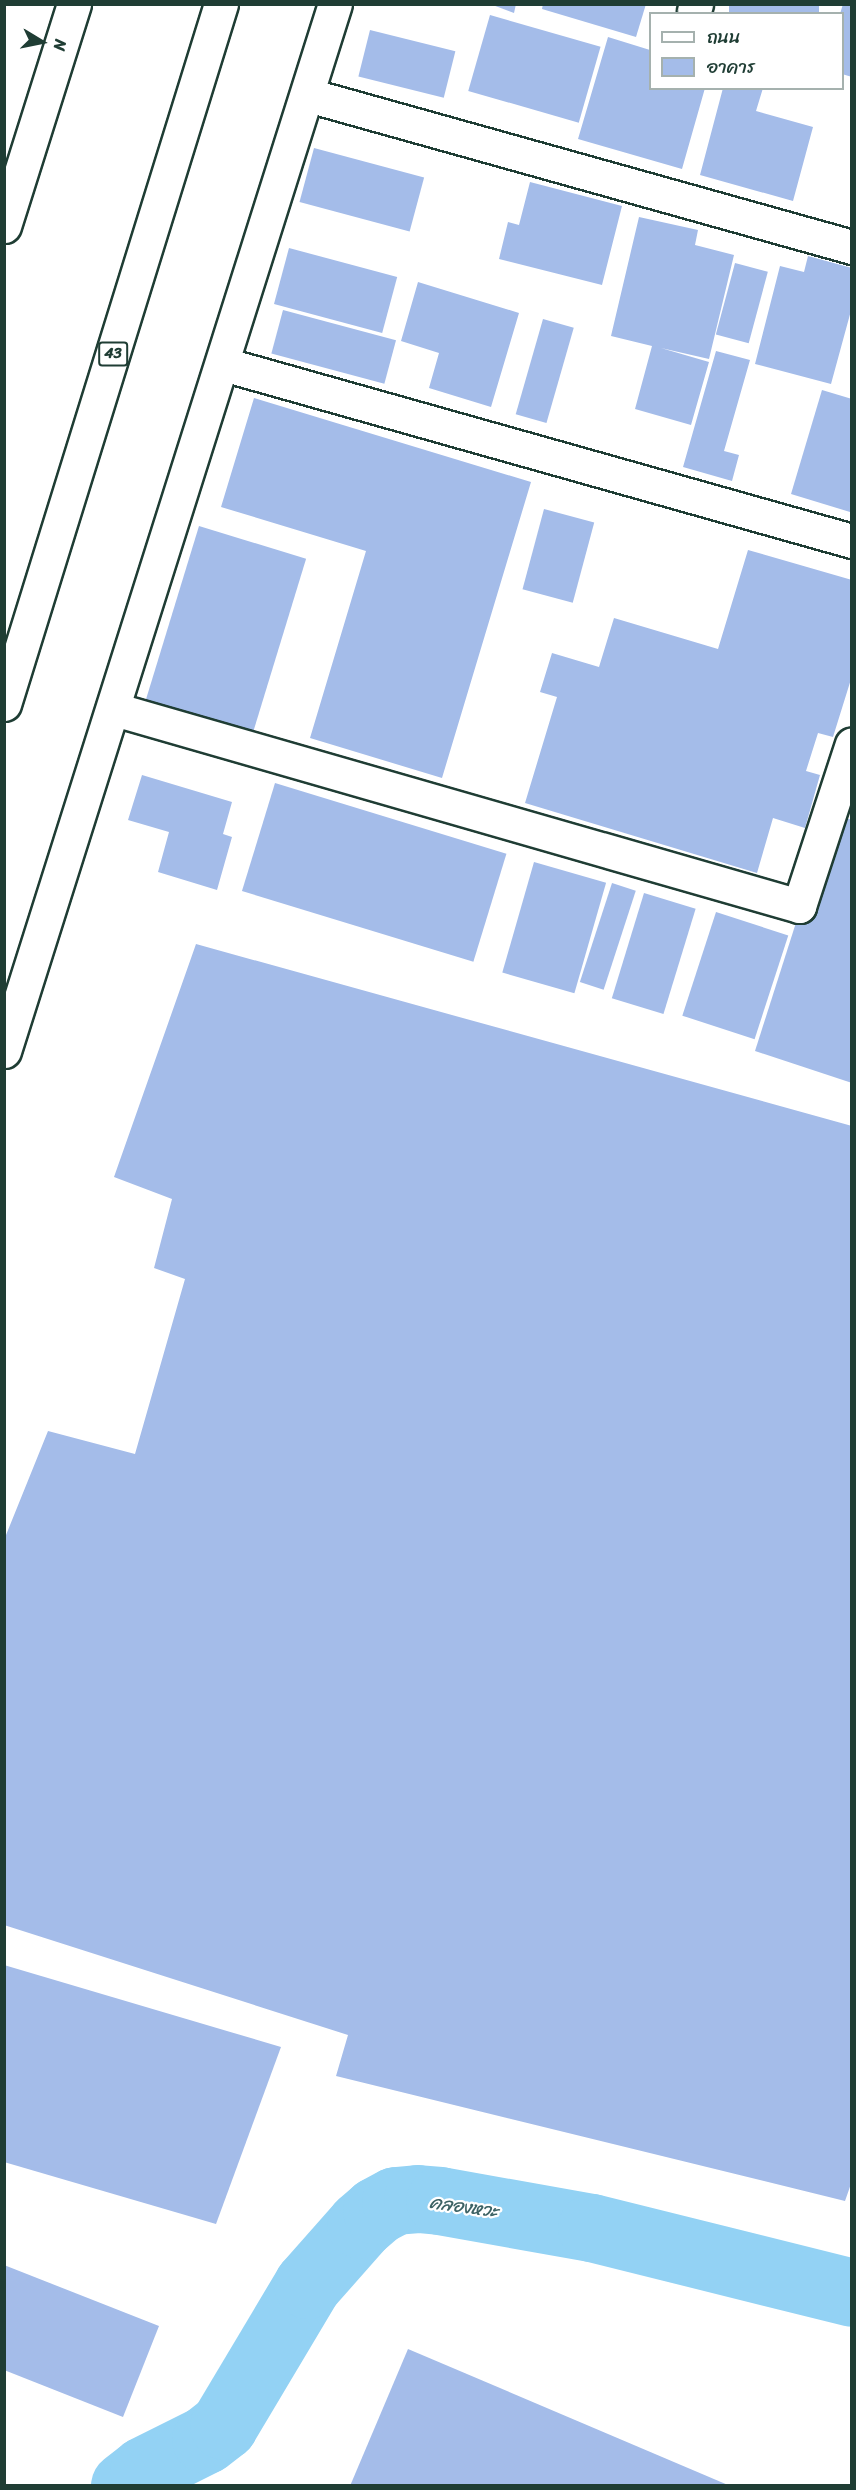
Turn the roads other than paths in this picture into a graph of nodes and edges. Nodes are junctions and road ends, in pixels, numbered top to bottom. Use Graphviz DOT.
graph roads {
  1 [pos="74,4"];
  2 [pos="221,4"];
  3 [pos="336,4"];
  4 [pos="308,95"];
  5 [pos="4,226"];
  6 [pos="852,247"];
  7 [pos="223,364"];
  8 [pos="852,541"];
  9 [pos="4,704"];
  10 [pos="114,710"];
  11 [pos="852,744"];
  12 [pos="4,1051"];
  1 -- 5 [label="main road"];
  2 -- 9 [label="main road, 43"];
  3 -- 4 [label="main road"];
  4 -- 6 [label="main road"];
  4 -- 7 [label="main road"];
  7 -- 8 [label="main road"];
  7 -- 10 [label="main road"];
  10 -- 11 [label="main road"];
  10 -- 12 [label="main road"];
}
